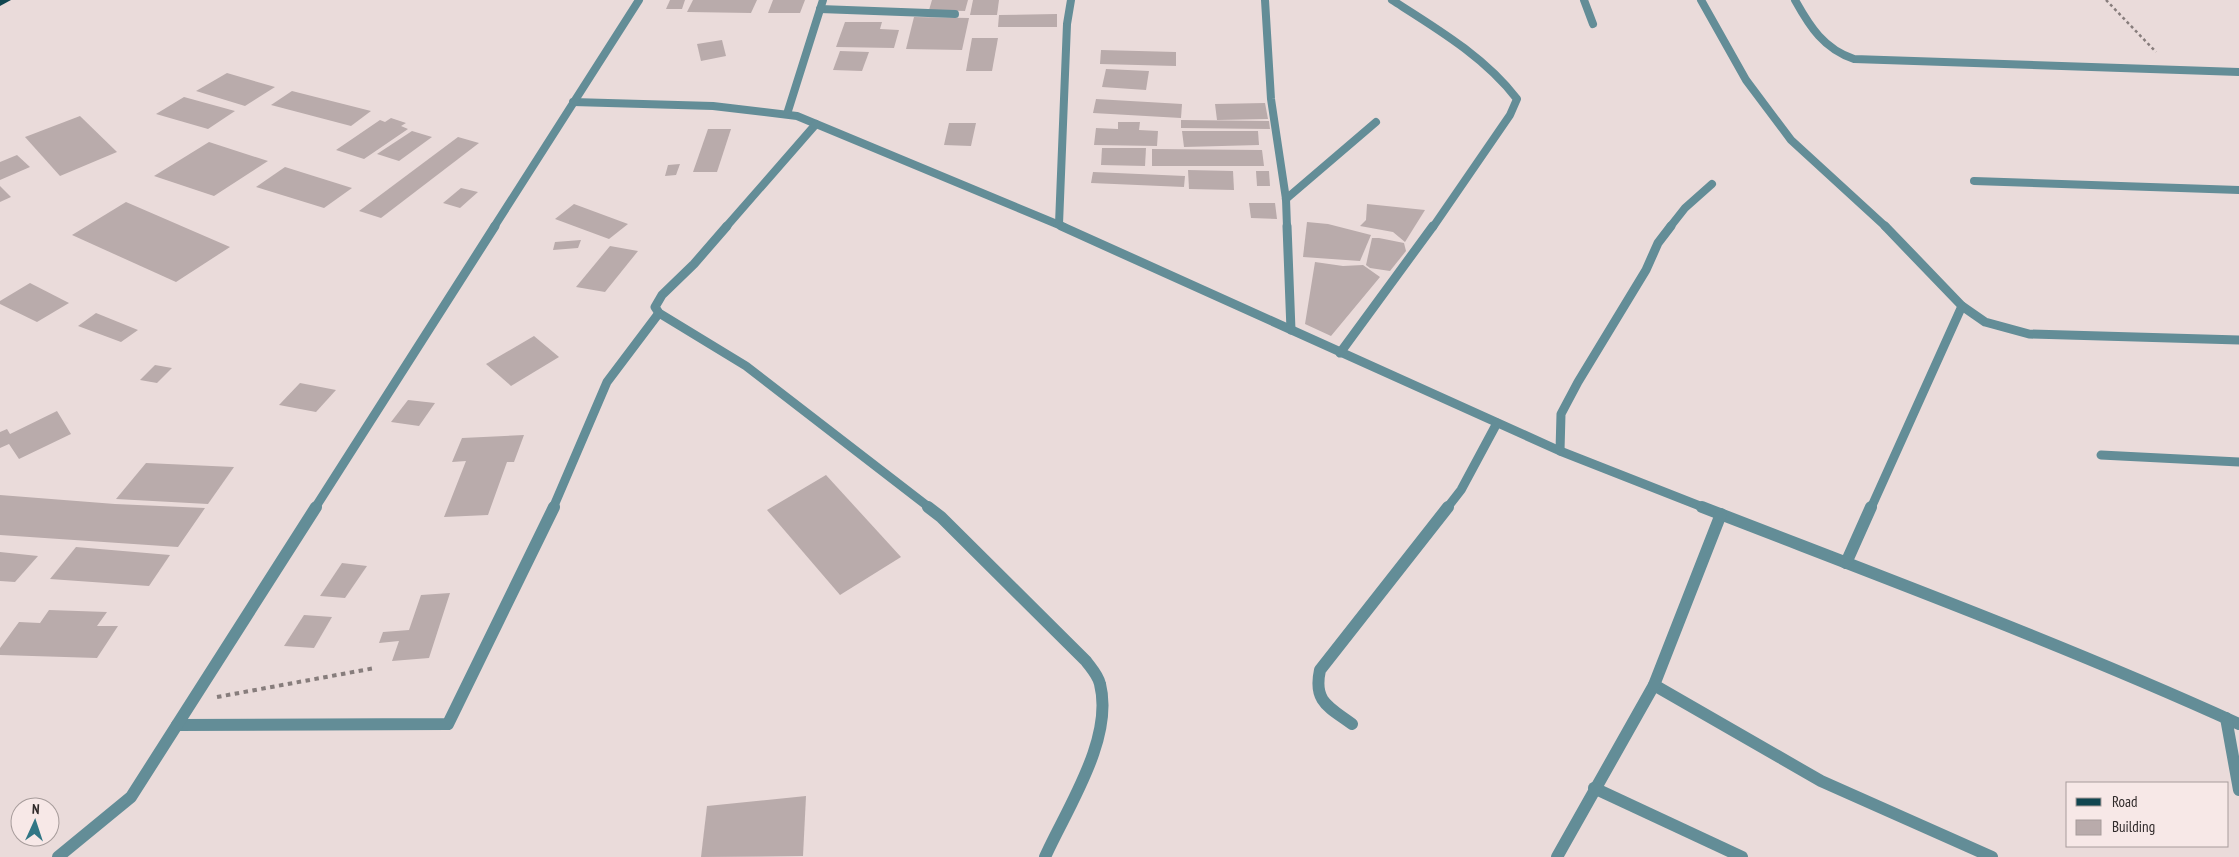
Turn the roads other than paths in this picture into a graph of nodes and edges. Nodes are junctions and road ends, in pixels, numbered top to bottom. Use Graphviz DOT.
graph roads {
  1 [pos="7,0"];
  2 [pos="638,0"];
  3 [pos="824,0"];
  4 [pos="1071,0"];
  5 [pos="1265,0"];
  6 [pos="1392,0"];
  7 [pos="1584,0"];
  8 [pos="1701,0"];
  9 [pos="1795,0"];
  10 [pos="0,3"];
  11 [pos="820,9"];
  12 [pos="955,14"];
  13 [pos="1593,24"];
  14 [pos="2239,72"];
  15 [pos="573,102"];
  16 [pos="787,114"];
  17 [pos="1376,122"];
  18 [pos="816,124"];
  19 [pos="1974,181"];
  20 [pos="1712,184"];
  21 [pos="2239,190"];
  22 [pos="1286,199"];
  23 [pos="1059,224"];
  24 [pos="1962,306"];
  25 [pos="659,313"];
  26 [pos="1291,330"];
  27 [pos="2239,340"];
  28 [pos="1340,353"];
  29 [pos="1497,423"];
  30 [pos="1560,451"];
  31 [pos="2101,456"];
  32 [pos="2239,462"];
  33 [pos="1721,514"];
  34 [pos="1846,563"];
  35 [pos="1654,685"];
  36 [pos="2226,718"];
  37 [pos="1352,724"];
  38 [pos="2239,724"];
  39 [pos="177,725"];
  40 [pos="1594,788"];
  41 [pos="2239,790"];
  42 [pos="58,857"];
  43 [pos="1045,857"];
  44 [pos="1557,857"];
  45 [pos="1742,857"];
  46 [pos="1992,857"];
  1 -- 10 [label="main road"];
  2 -- 15 [label="street"];
  3 -- 11 [label="street"];
  4 -- 23 [label="street"];
  5 -- 22 [label="street"];
  6 -- 28 [label="street"];
  7 -- 13 [label="street"];
  8 -- 24 [label="street"];
  9 -- 14 [label="street"];
  11 -- 12 [label="street"];
  11 -- 16 [label="street"];
  15 -- 16 [label="street"];
  15 -- 39 [label="street"];
  16 -- 18 [label="street"];
  17 -- 22 [label="street"];
  18 -- 23 [label="street"];
  18 -- 25 [label="street"];
  19 -- 21 [label="street"];
  20 -- 30 [label="street"];
  22 -- 26 [label="street"];
  23 -- 26 [label="street"];
  24 -- 27 [label="street"];
  24 -- 34 [label="street"];
  25 -- 39 [label="street"];
  25 -- 43 [label="street"];
  26 -- 28 [label="street"];
  28 -- 29 [label="street"];
  29 -- 30 [label="street"];
  29 -- 37 [label="street"];
  30 -- 33 [label="street"];
  31 -- 32 [label="street"];
  33 -- 34 [label="street"];
  33 -- 35 [label="street"];
  34 -- 36 [label="street"];
  35 -- 40 [label="street"];
  35 -- 46 [label="street"];
  36 -- 38 [label="street"];
  36 -- 41 [label="street"];
  39 -- 42 [label="street"];
  40 -- 44 [label="street"];
  40 -- 45 [label="street"];
}
